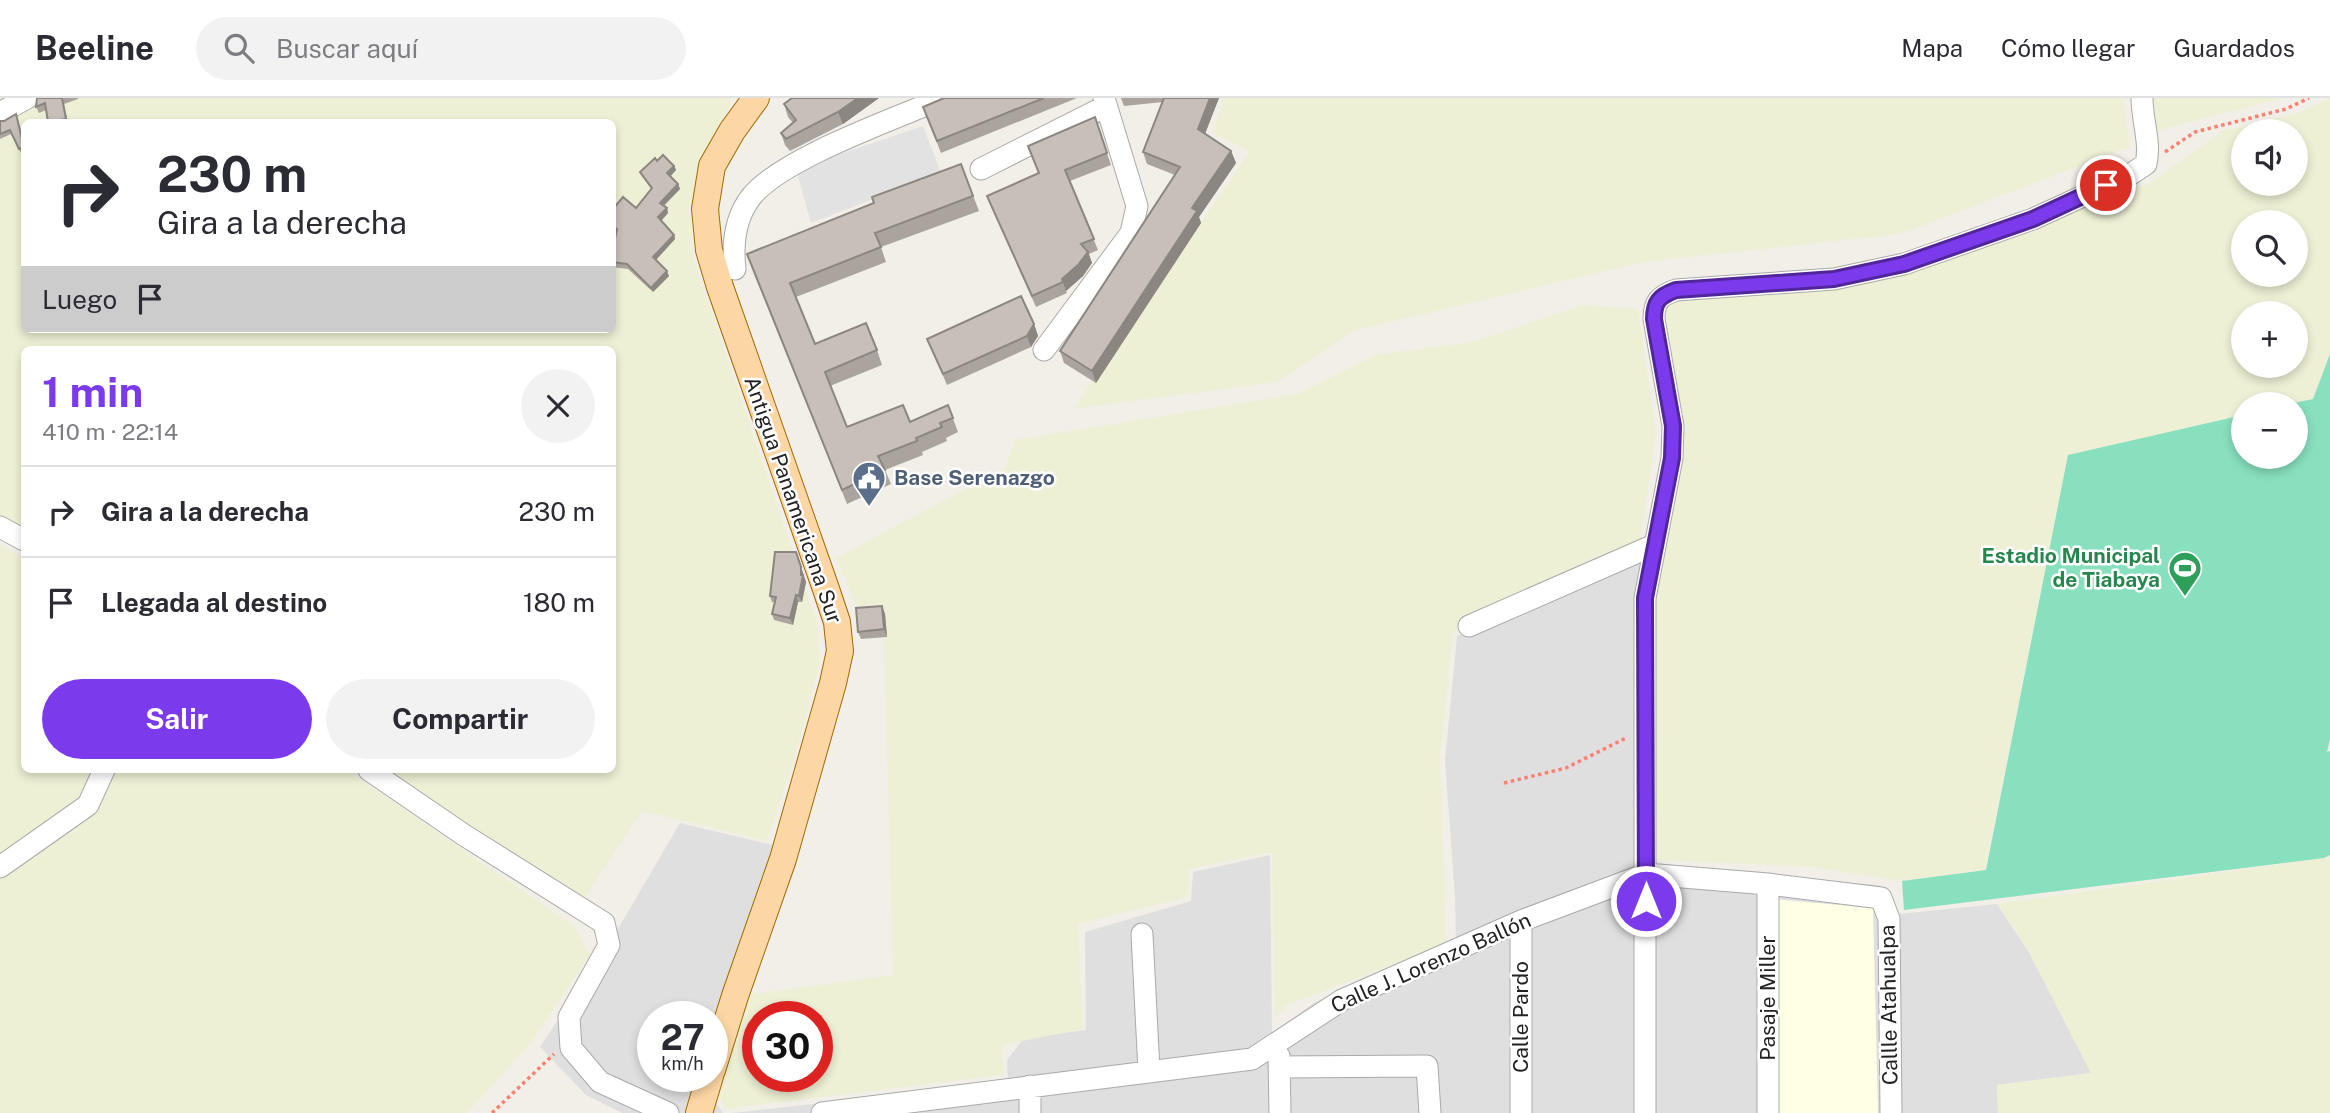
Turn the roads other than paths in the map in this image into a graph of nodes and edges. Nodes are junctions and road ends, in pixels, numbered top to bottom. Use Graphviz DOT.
graph roads {
  1 [pos="27,98"];
  2 [pos="756,98"];
  3 [pos="943,98"];
  4 [pos="2142,98"];
  5 [pos="1105,102"];
  6 [pos="0,113"];
  7 [pos="981,169"];
  8 [pos="735,269"];
  9 [pos="1044,350"];
  10 [pos="0,527"];
  11 [pos="21,538"];
  12 [pos="1654,545"];
  13 [pos="1469,626"];
  14 [pos="103,773"];
  15 [pos="373,773"];
  16 [pos="0,867"];
  17 [pos="1646,874"];
  18 [pos="1768,884"];
  19 [pos="1881,898"];
  20 [pos="1521,921"];
  21 [pos="1142,934"];
  22 [pos="728,1019"];
  23 [pos="1279,1041"];
  24 [pos="1279,1067"];
  25 [pos="1149,1071"];
  26 [pos="1030,1086"];
  27 [pos="705,1092"];
  28 [pos="668,1113"];
  29 [pos="699,1113"];
  30 [pos="822,1113"];
  31 [pos="1030,1113"];
  32 [pos="1280,1113"];
  33 [pos="1430,1113"];
  34 [pos="1521,1113"];
  35 [pos="1645,1113"];
  36 [pos="1768,1113"];
  37 [pos="1891,1113"];
  1 -- 6 [label="street"];
  2 -- 22 [label="main road, Antigua Panamericana Sur"];
  3 -- 8 [label="street"];
  4 -- 12 [label="street"];
  5 -- 7 [label="street"];
  5 -- 9 [label="street"];
  10 -- 11 [label="street"];
  12 -- 13 [label="street"];
  12 -- 17 [label="street"];
  14 -- 16 [label="street"];
  15 -- 28 [label="street"];
  17 -- 18 [label="street, Calle J. Lorenzo Ballón"];
  17 -- 20 [label="street, Calle J. Lorenzo Ballón"];
  17 -- 35 [label="street"];
  18 -- 19 [label="street, Calle J. Lorenzo Ballón"];
  18 -- 36 [label="street, Pasaje Miller"];
  19 -- 37 [label="street, Callle Atahualpa"];
  20 -- 23 [label="street, Calle J. Lorenzo Ballón"];
  20 -- 34 [label="street, Calle Pardo"];
  21 -- 25 [label="street"];
  23 -- 24 [label="street"];
  23 -- 25 [label="street, Calle J. Lorenzo Ballón"];
  24 -- 32 [label="street"];
  24 -- 33 [label="street"];
  25 -- 26 [label="street, Calle J. Lorenzo Ballón"];
  26 -- 30 [label="street, Calle J. Lorenzo Ballón"];
  26 -- 31 [label="street"];
  27 -- 29 [label="main road"];
}
